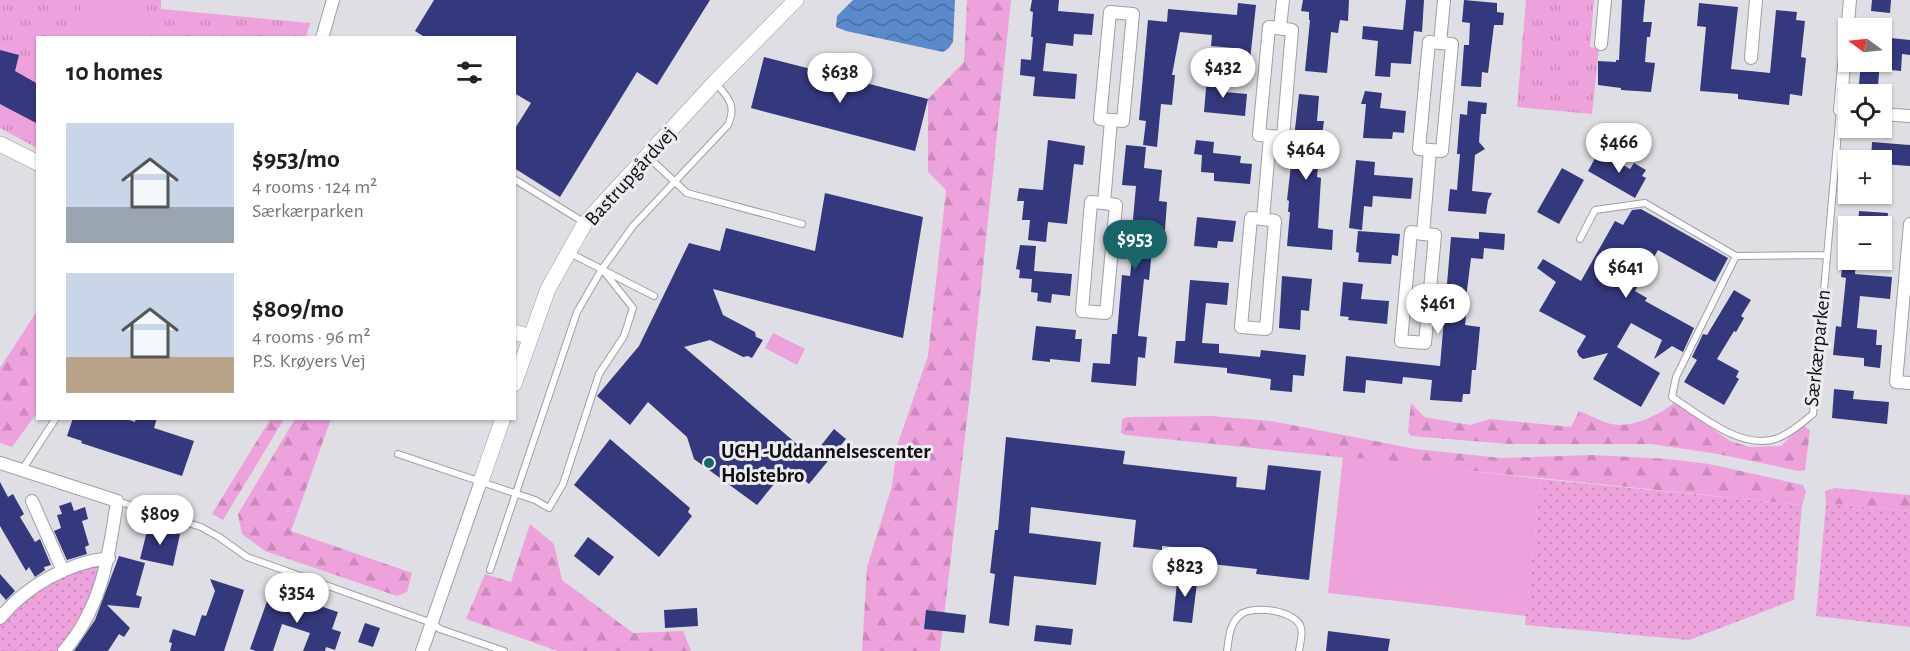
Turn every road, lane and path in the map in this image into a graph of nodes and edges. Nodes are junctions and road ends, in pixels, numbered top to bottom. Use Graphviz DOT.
graph roads {
  1 [pos="333,0"];
  2 [pos="795,0"];
  3 [pos="1283,0"];
  4 [pos="1444,0"];
  5 [pos="1605,0"];
  6 [pos="1756,0"];
  7 [pos="1850,0"];
  8 [pos="1121,6"];
  9 [pos="1280,28"];
  10 [pos="323,36"];
  11 [pos="1440,43"];
  12 [pos="1601,44"];
  13 [pos="1751,58"];
  14 [pos="715,82"];
  15 [pos="1845,84"];
  16 [pos="1892,115"];
  17 [pos="1910,116"];
  18 [pos="1111,120"];
  19 [pos="1270,136"];
  20 [pos="1841,138"];
  21 [pos="0,144"];
  22 [pos="1430,150"];
  23 [pos="646,156"];
  24 [pos="36,162"];
  25 [pos="516,180"];
  26 [pos="674,182"];
  27 [pos="1104,204"];
  28 [pos="1263,219"];
  29 [pos="585,223"];
  30 [pos="802,224"];
  31 [pos="1910,224"];
  32 [pos="1423,234"];
  33 [pos="1580,239"];
  34 [pos="568,252"];
  35 [pos="1827,255"];
  36 [pos="1736,256"];
  37 [pos="602,269"];
  38 [pos="654,296"];
  39 [pos="516,333"];
  40 [pos="531,337"];
  41 [pos="516,378"];
  42 [pos="1910,383"];
  43 [pos="55,420"];
  44 [pos="502,420"];
  45 [pos="398,454"];
  46 [pos="0,463"];
  47 [pos="22,470"];
  48 [pos="481,481"];
  49 [pos="516,493"];
  50 [pos="32,501"];
  51 [pos="117,501"];
  52 [pos="109,558"];
  53 [pos="490,570"];
  54 [pos="63,571"];
  55 [pos="1,616"];
  56 [pos="432,623"];
  57 [pos="64,651"];
  58 [pos="422,651"];
  59 [pos="504,651"];
  60 [pos="1227,651"];
  61 [pos="1299,651"];
  1 -- 10 [label="street"];
  2 -- 14 [label="street, Bastrupgårdvej"];
  3 -- 9 [label="street"];
  4 -- 11 [label="street"];
  5 -- 12 [label="street"];
  6 -- 13 [label="street"];
  7 -- 15 [label="street, Særkærparken"];
  8 -- 18 [label="street"];
  8 -- 18 [label="street"];
  9 -- 19 [label="street"];
  9 -- 19 [label="street"];
  11 -- 22 [label="street"];
  11 -- 22 [label="street"];
  14 -- 23 [label="street, Bastrupgårdvej"];
  14 -- 26 [label="lane"];
  16 -- 17 [label="street"];
  18 -- 27 [label="street"];
  19 -- 28 [label="street"];
  20 -- 35 [label="lane, Særkærparken"];
  21 -- 24 [label="street"];
  22 -- 32 [label="street"];
  23 -- 26 [label="lane"];
  23 -- 29 [label="street, Bastrupgårdvej"];
  25 -- 29 [label="lane"];
  26 -- 30 [label="lane"];
  26 -- 37 [label="lane"];
  27 -- 27 [label="street"];
  28 -- 28 [label="street"];
  29 -- 34 [label="street, Bastrupgårdvej"];
  31 -- 42 [label="street"];
  32 -- 32 [label="street"];
  33 -- 36 [label="lane"];
  34 -- 37 [label="lane"];
  34 -- 40 [label="street, Bastrupgårdvej"];
  35 -- 36 [label="lane"];
  35 -- 36 [label="lane, Særkærparken"];
  37 -- 38 [label="lane"];
  37 -- 49 [label="lane"];
  37 -- 49 [label="lane"];
  39 -- 40 [label="street"];
  40 -- 41 [label="street, Bastrupgårdvej"];
  43 -- 47 [label="lane"];
  44 -- 48 [label="street"];
  45 -- 48 [label="lane"];
  46 -- 47 [label="street"];
  47 -- 51 [label="street"];
  48 -- 49 [label="lane"];
  48 -- 56 [label="street"];
  49 -- 53 [label="lane"];
  50 -- 54 [label="street"];
  51 -- 52 [label="street"];
  51 -- 56 [label="lane"];
  52 -- 54 [label="street"];
  52 -- 57 [label="street"];
  54 -- 55 [label="street"];
  56 -- 58 [label="street"];
  56 -- 59 [label="lane"];
  60 -- 61 [label="lane"];
}
